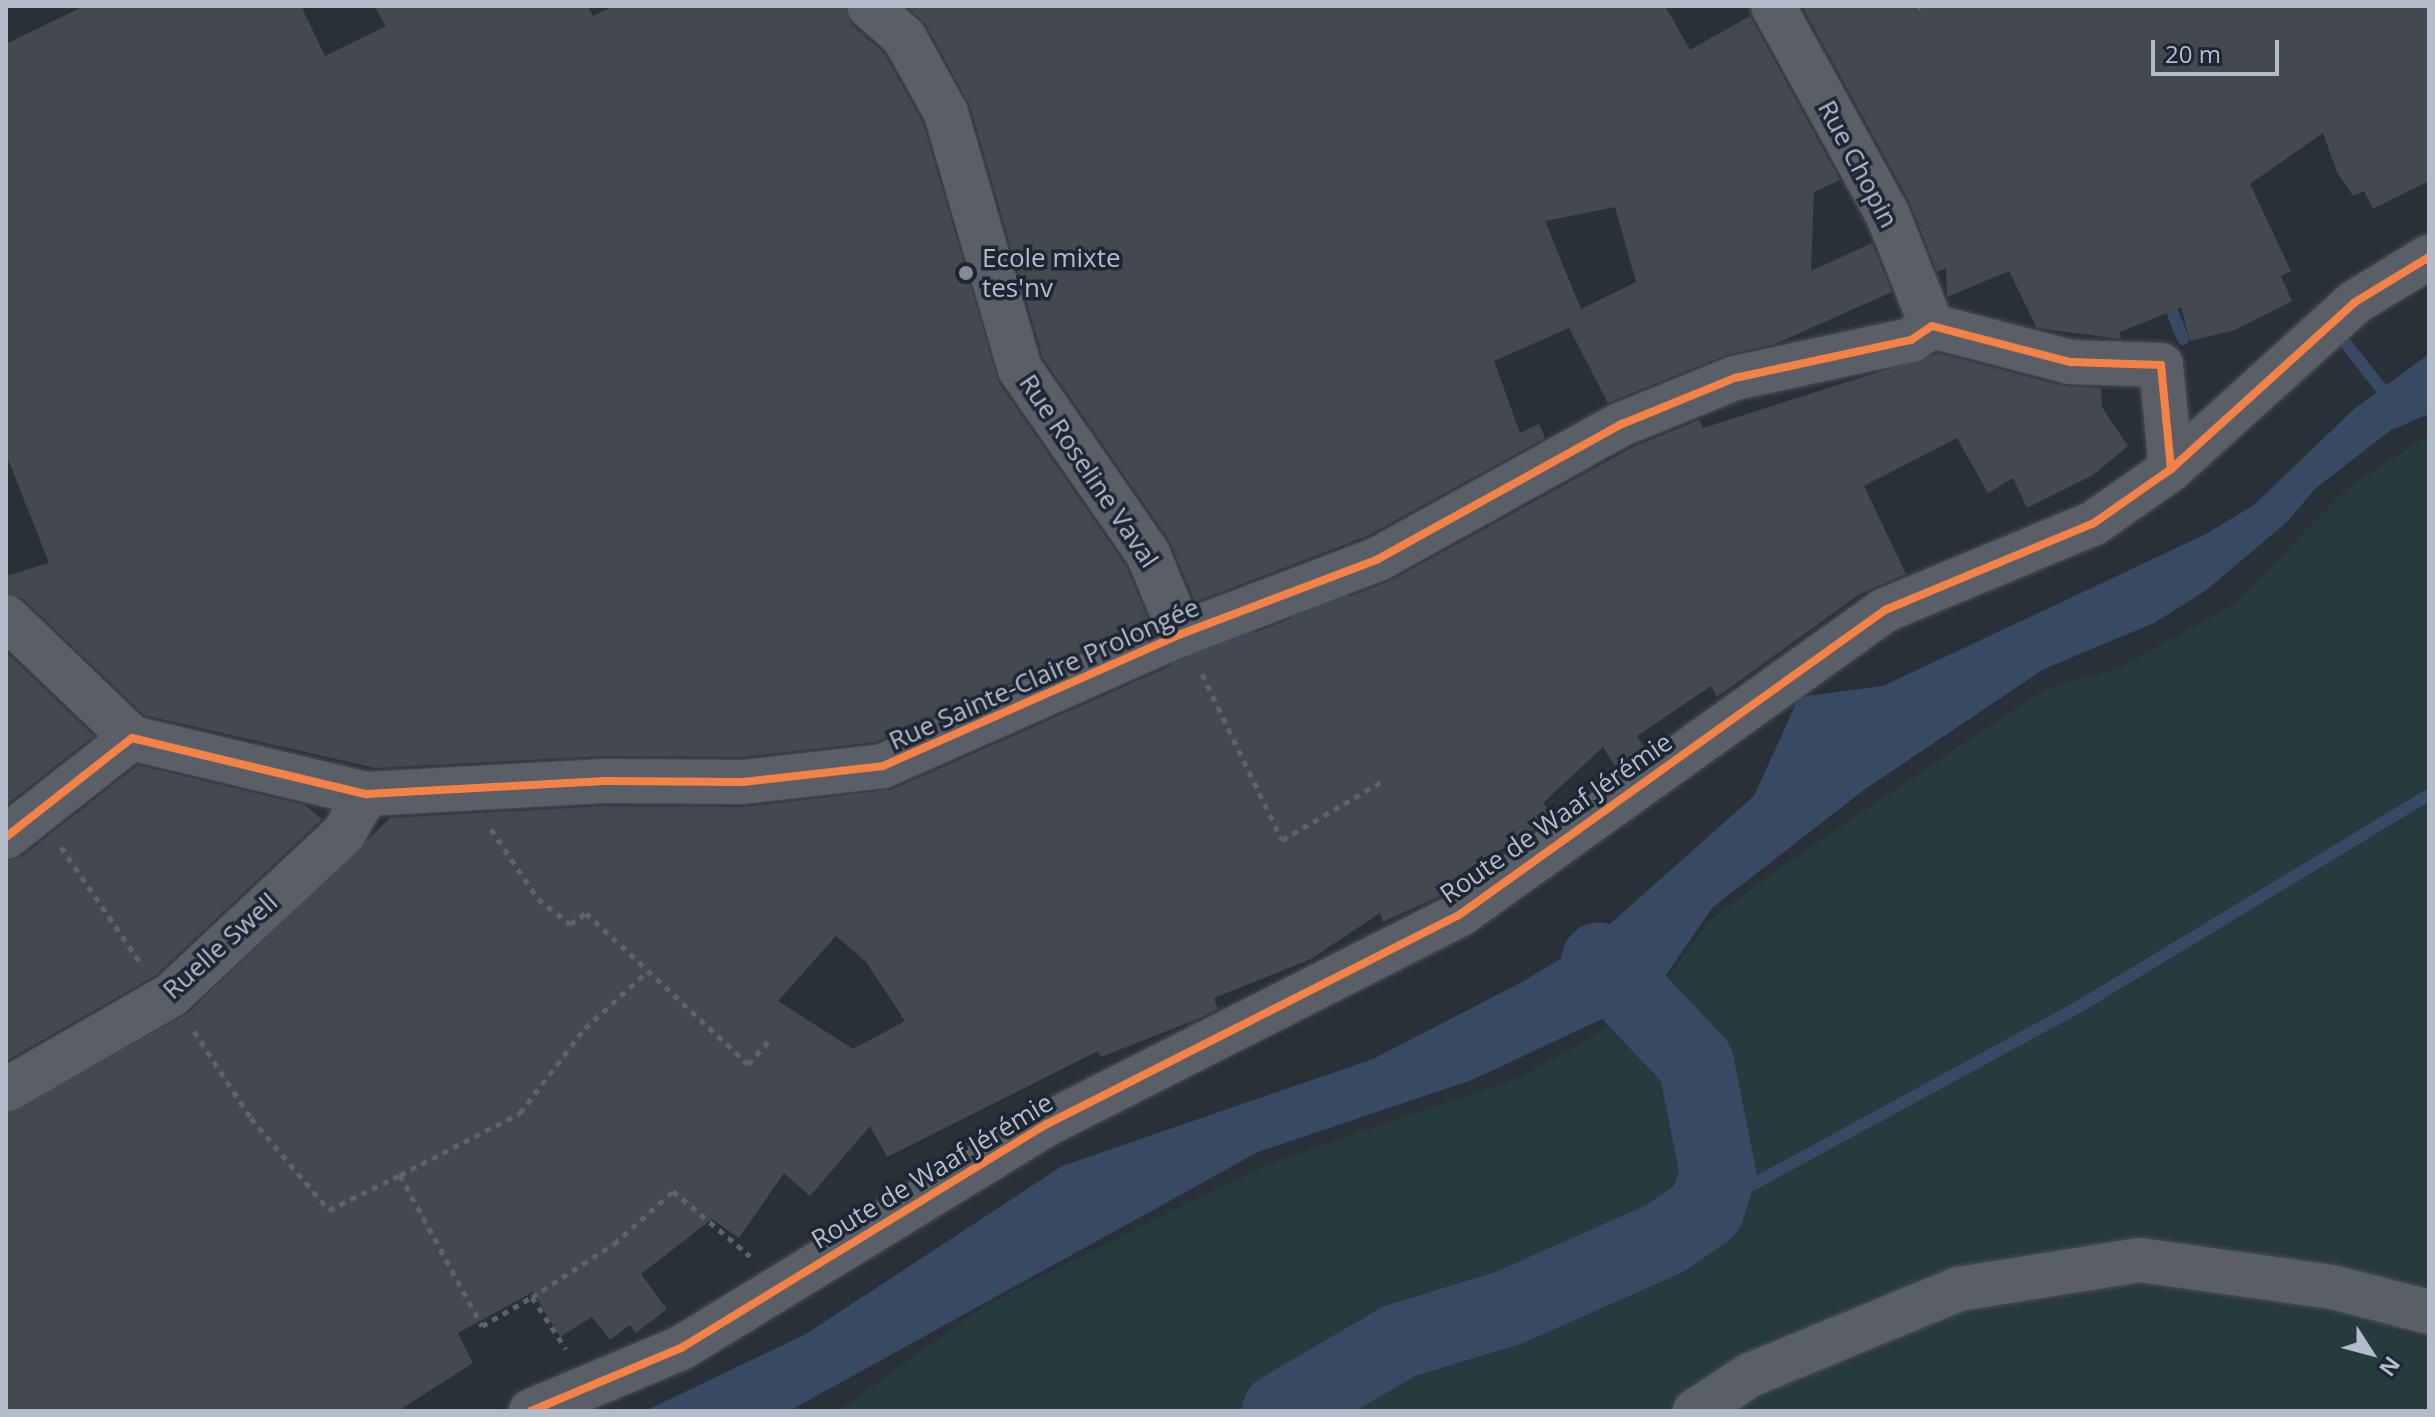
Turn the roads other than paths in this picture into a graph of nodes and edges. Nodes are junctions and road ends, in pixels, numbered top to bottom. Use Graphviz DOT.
graph roads {
  1 [pos="869,6"];
  2 [pos="1773,6"];
  3 [pos="2429,257"];
  4 [pos="1932,326"];
  5 [pos="2171,469"];
  6 [pos="6,617"];
  7 [pos="1181,634"];
  8 [pos="132,738"];
  9 [pos="366,794"];
  10 [pos="21,823"];
  11 [pos="6,1090"];
  12 [pos="2429,1312"];
  13 [pos="531,1411"];
  14 [pos="1695,1411"];
  1 -- 7 [label="street, Rue Roseline Vaval"];
  2 -- 4 [label="street, Rue Chopin"];
  3 -- 5 [label="street, Route de Waaf Jérémie"];
  4 -- 5 [label="street"];
  4 -- 7 [label="street, Rue Sainte-Claire Prolongée"];
  5 -- 13 [label="street, Route de Waaf Jérémie"];
  6 -- 8 [label="street"];
  7 -- 9 [label="street, Rue Sainte-Claire Prolongée"];
  8 -- 9 [label="street, Rue Sainte-Claire Prolongée"];
  8 -- 10 [label="street"];
  9 -- 11 [label="street, Ruelle Swell"];
  12 -- 14 [label="street"];
}
